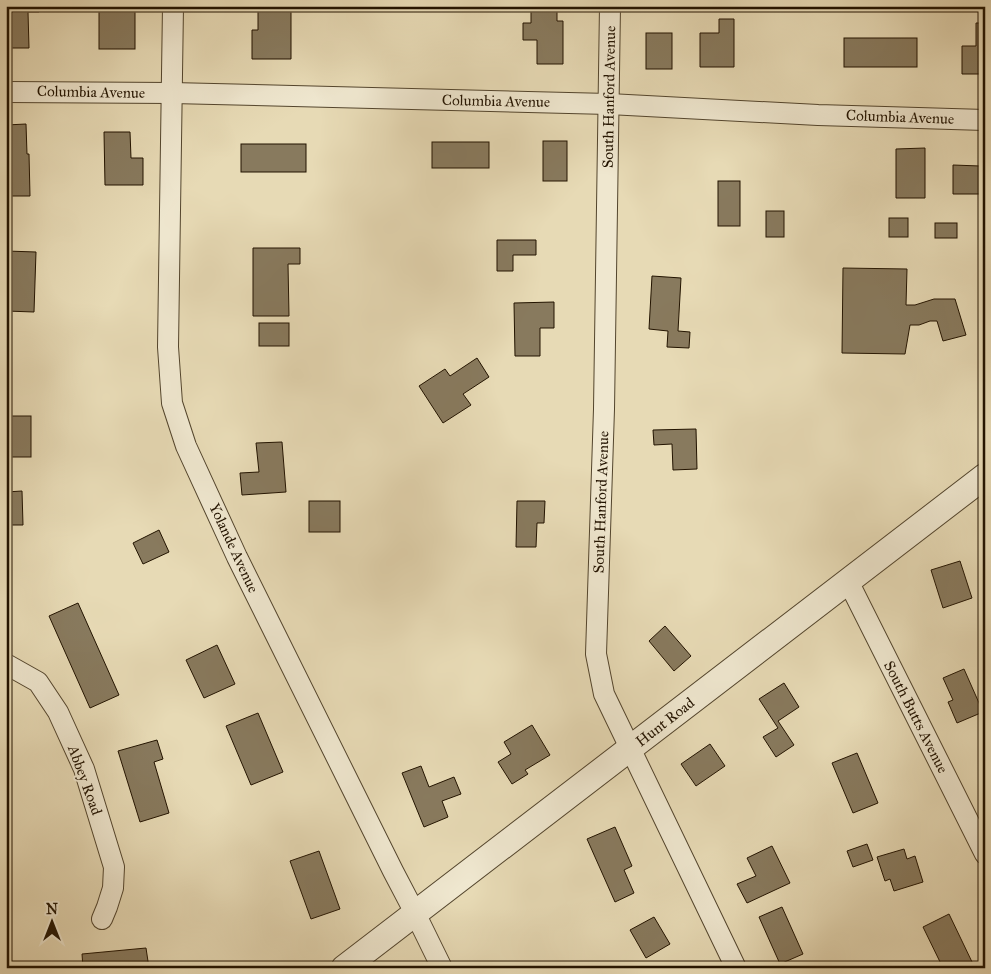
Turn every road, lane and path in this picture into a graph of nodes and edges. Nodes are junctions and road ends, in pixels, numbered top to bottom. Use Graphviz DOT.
graph roads {
  1 [pos="173,6"];
  2 [pos="610,6"];
  3 [pos="6,92"];
  4 [pos="172,93"];
  5 [pos="609,104"];
  6 [pos="985,120"];
  7 [pos="985,476"];
  8 [pos="848,580"];
  9 [pos="6,664"];
  10 [pos="630,749"];
  11 [pos="985,854"];
  12 [pos="415,913"];
  13 [pos="102,919"];
  14 [pos="344,968"];
  15 [pos="442,968"];
  16 [pos="736,968"];
  1 -- 4 [label="street, Yolande Avenue"];
  2 -- 5 [label="street, South Hanford Avenue"];
  3 -- 4 [label="street, Columbia Avenue"];
  4 -- 5 [label="street, Columbia Avenue"];
  4 -- 12 [label="street, Yolande Avenue"];
  5 -- 6 [label="street, Columbia Avenue"];
  5 -- 10 [label="street, South Hanford Avenue"];
  7 -- 8 [label="street, Hunt Road"];
  8 -- 10 [label="street, Hunt Road"];
  8 -- 11 [label="street, South Butts Avenue"];
  9 -- 13 [label="street, Abbey Road"];
  10 -- 12 [label="street, Hunt Road"];
  10 -- 16 [label="street, South Hanford Avenue"];
  12 -- 14 [label="street, Hunt Road"];
  12 -- 15 [label="street, Yolande Avenue"];
}
